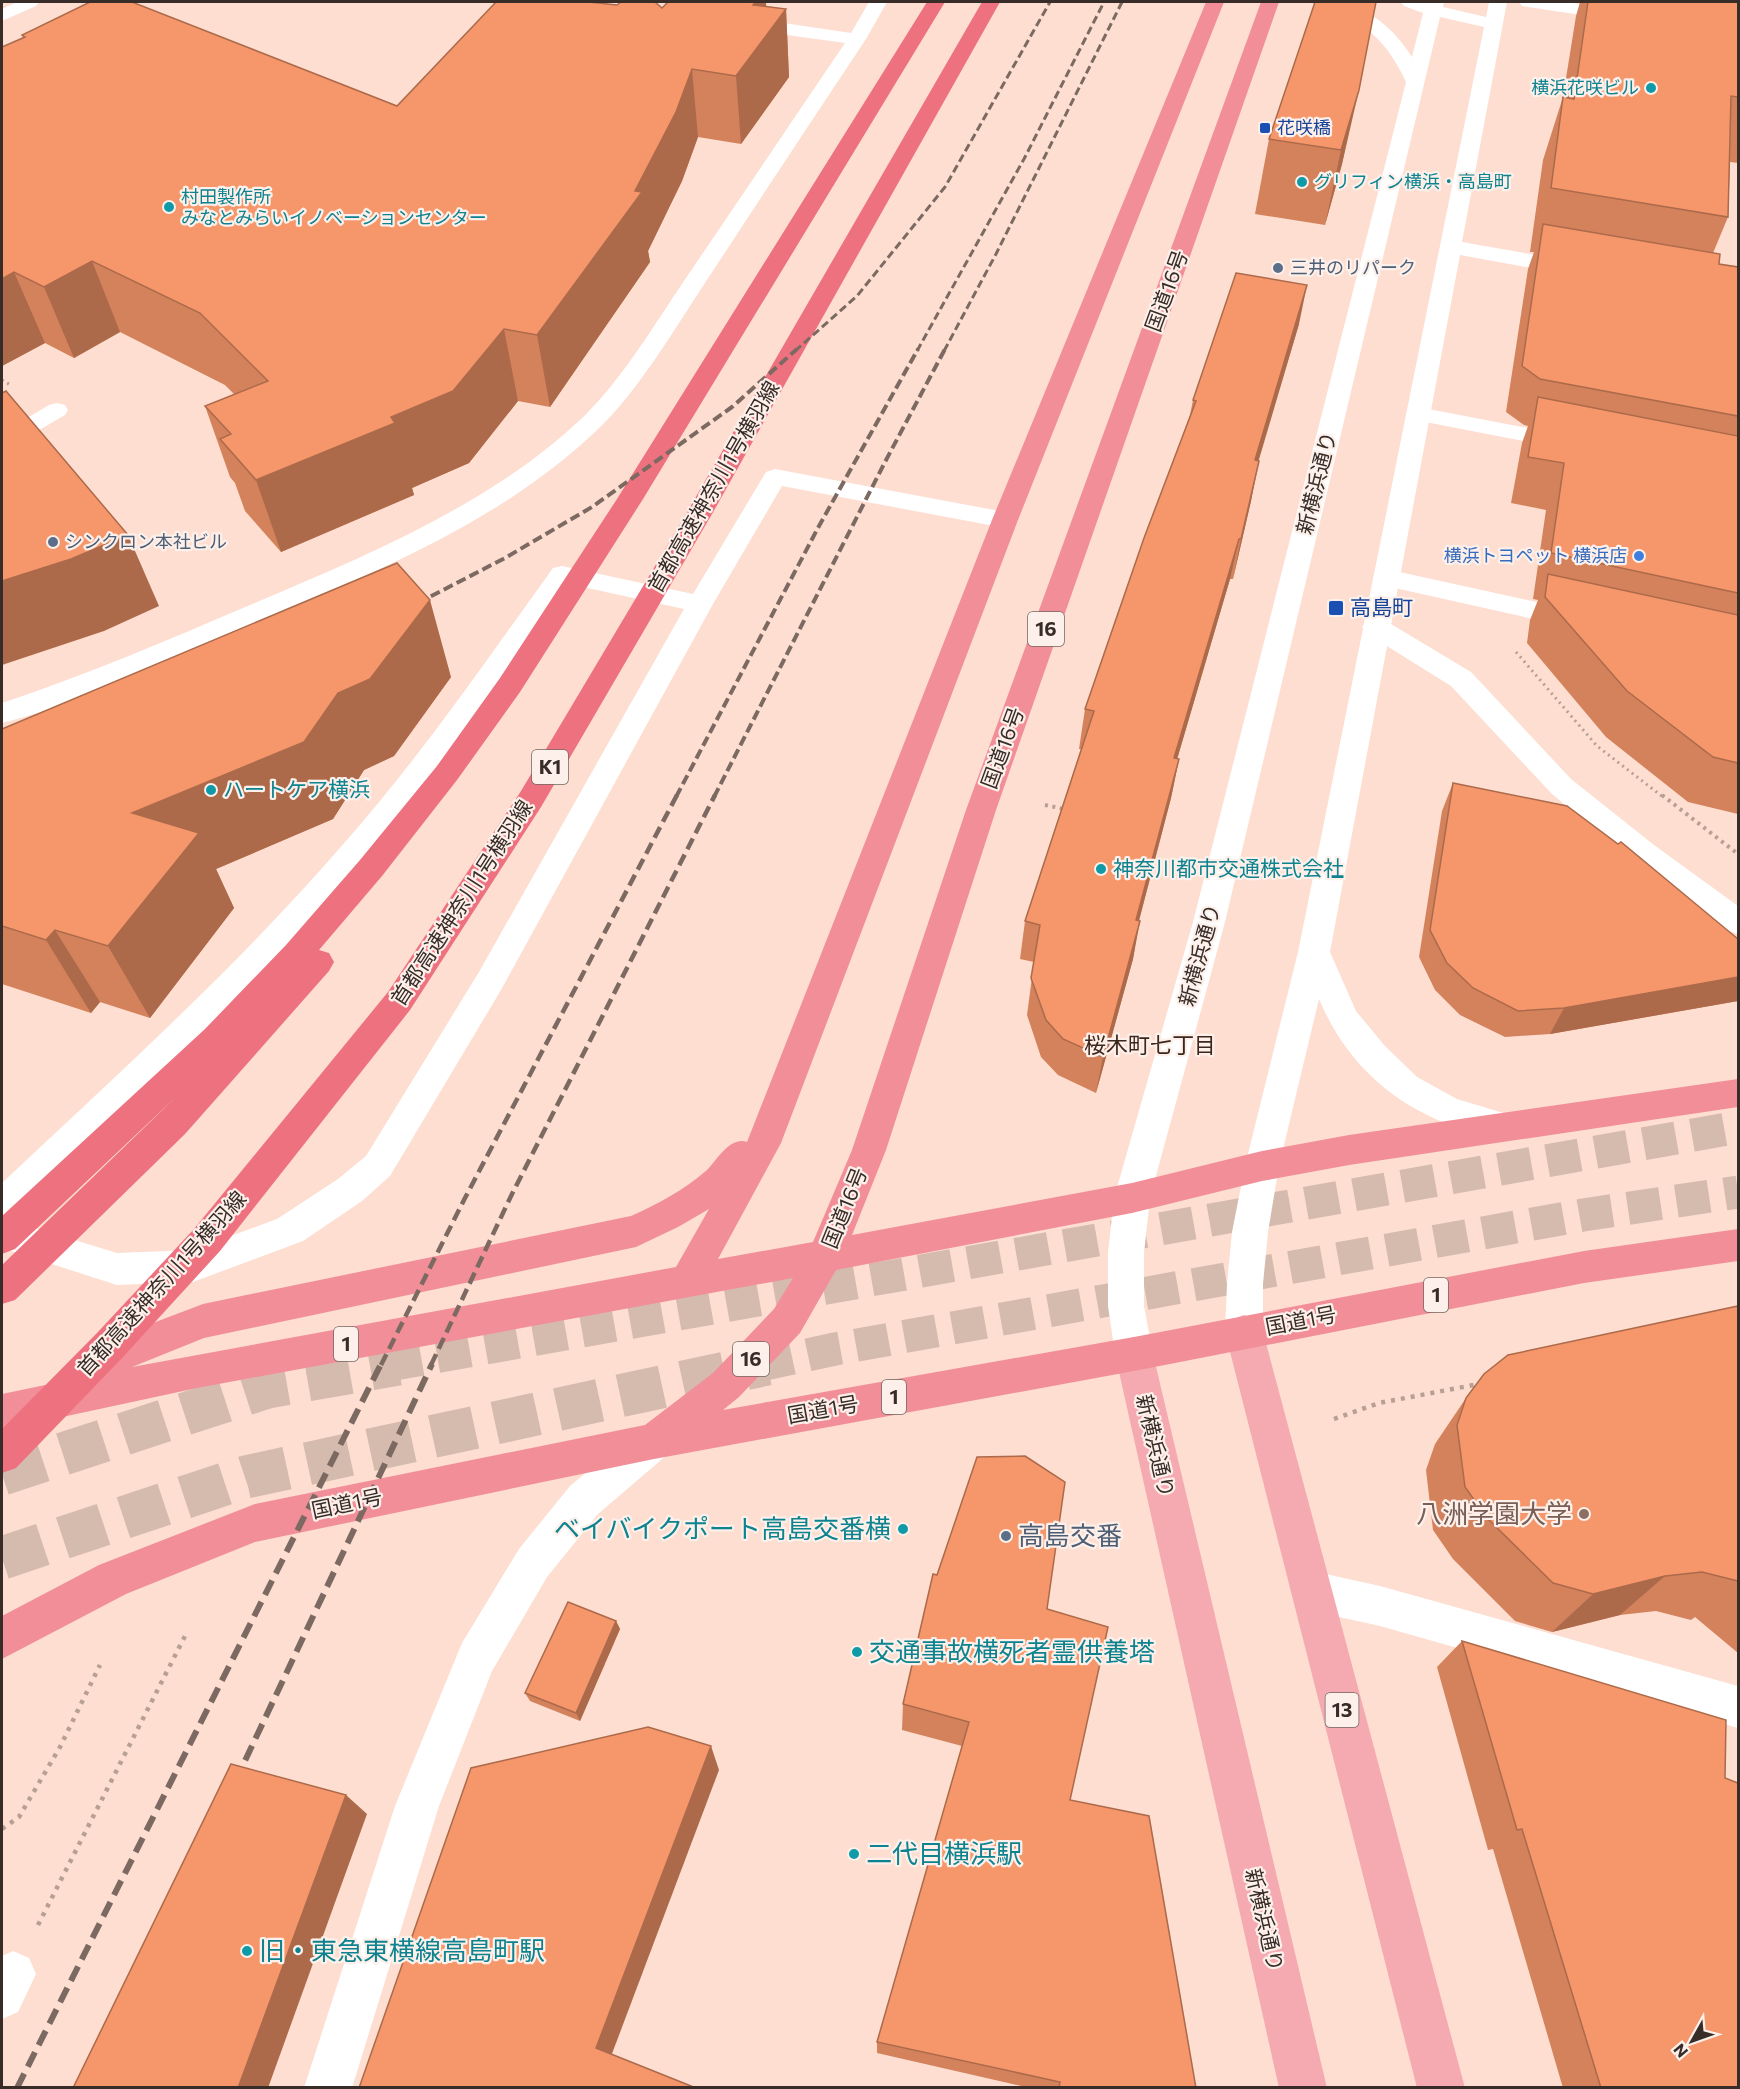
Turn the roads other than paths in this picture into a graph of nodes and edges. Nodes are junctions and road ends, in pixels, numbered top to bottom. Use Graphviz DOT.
graph roads {
  1 [pos="30,2"];
  2 [pos="878,2"];
  3 [pos="936,2"];
  4 [pos="991,2"];
  5 [pos="1215,2"];
  6 [pos="1270,2"];
  7 [pos="1333,2"];
  8 [pos="1410,2"];
  9 [pos="1528,2"];
  10 [pos="1434,6"];
  11 [pos="1496,13"];
  12 [pos="2,16"];
  13 [pos="1636,17"];
  14 [pos="722,20"];
  15 [pos="857,39"];
  16 [pos="1416,84"];
  17 [pos="1451,248"];
  18 [pos="1591,272"];
  19 [pos="57,410"];
  20 [pos="1418,414"];
  21 [pos="2,442"];
  22 [pos="1587,447"];
  23 [pos="1005,520"];
  24 [pos="1386,578"];
  25 [pos="700,604"];
  26 [pos="1598,625"];
  27 [pos="1376,627"];
  28 [pos="2,713"];
  29 [pos="447,773"];
  30 [pos="1738,922"];
  31 [pos="1314,952"];
  32 [pos="784,1091"];
  33 [pos="1738,1093"];
  34 [pos="1508,1128"];
  35 [pos="1262,1166"];
  36 [pos="1132,1198"];
  37 [pos="2,1205"];
  38 [pos="2,1233"];
  39 [pos="2,1238"];
  40 [pos="1738,1245"];
  41 [pos="825,1256"];
  42 [pos="686,1283"];
  43 [pos="2,1288"];
  44 [pos="1244,1332"];
  45 [pos="1134,1354"];
  46 [pos="4,1411"];
  47 [pos="654,1441"];
  48 [pos="2,1455"];
  49 [pos="1312,1591"];
  50 [pos="2,1638"];
  51 [pos="1738,1707"];
  52 [pos="328,2088"];
  53 [pos="1303,2088"];
  54 [pos="1441,2088"];
  1 -- 12 [label="street"];
  2 -- 15 [label="street"];
  3 -- 29 [label="highway"];
  4 -- 48 [label="highway, 首都高速神奈川1号横羽線 / K1"];
  5 -- 23 [label="highway"];
  6 -- 41 [label="highway, 国道16号 / 16"];
  7 -- 16 [label="street"];
  8 -- 10 [label="street"];
  9 -- 13 [label="street"];
  10 -- 11 [label="street"];
  10 -- 16 [label="street, 新横浜通り"];
  11 -- 17 [label="street"];
  14 -- 15 [label="street"];
  15 -- 28 [label="street"];
  16 -- 36 [label="street, 新横浜通り"];
  17 -- 18 [label="street"];
  17 -- 20 [label="street"];
  19 -- 21 [label="lane"];
  20 -- 22 [label="street"];
  20 -- 24 [label="street"];
  23 -- 25 [label="street"];
  23 -- 32 [label="highway"];
  24 -- 26 [label="street"];
  24 -- 27 [label="street"];
  25 -- 37 [label="street"];
  25 -- 38 [label="street"];
  27 -- 30 [label="street"];
  27 -- 31 [label="street"];
  29 -- 39 [label="highway"];
  29 -- 43 [label="highway"];
  31 -- 34 [label="street"];
  31 -- 35 [label="street"];
  32 -- 42 [label="highway"];
  32 -- 46 [label="highway"];
  33 -- 34 [label="highway, 1"];
  34 -- 35 [label="highway, 1"];
  35 -- 36 [label="highway, 1"];
  35 -- 44 [label="street"];
  36 -- 41 [label="highway, 1"];
  36 -- 45 [label="street, 新横浜通り"];
  40 -- 44 [label="highway, 国道1号 / 1"];
  41 -- 42 [label="highway, 1"];
  41 -- 47 [label="highway, 国道16号 / 16"];
  42 -- 46 [label="highway, 1"];
  44 -- 45 [label="highway, 国道1号 / 1"];
  44 -- 49 [label="main road, 13"];
  45 -- 47 [label="highway, 国道1号 / 1"];
  45 -- 53 [label="main road, 新横浜通り"];
  47 -- 50 [label="highway, 国道1号 / 1"];
  47 -- 52 [label="street"];
  49 -- 51 [label="street"];
  49 -- 54 [label="main road, 13"];
}
